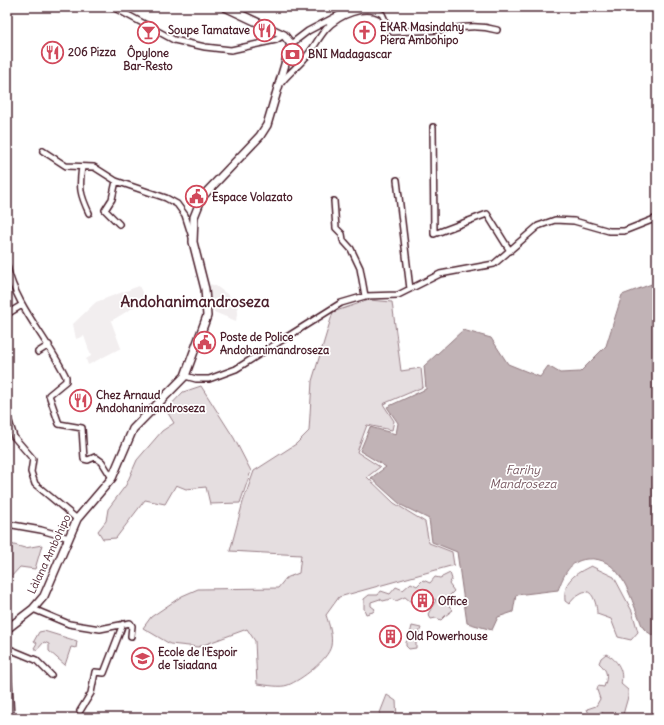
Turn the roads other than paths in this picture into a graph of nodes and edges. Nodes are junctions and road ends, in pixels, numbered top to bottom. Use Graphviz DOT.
graph roads {
  1 [pos="113,7"];
  2 [pos="225,7"];
  3 [pos="354,7"];
  4 [pos="497,30"];
  5 [pos="284,35"];
  6 [pos="291,44"];
  7 [pos="280,84"];
  8 [pos="432,127"];
  9 [pos="43,151"];
  10 [pos="82,167"];
  11 [pos="397,180"];
  12 [pos="116,181"];
  13 [pos="334,201"];
  14 [pos="89,213"];
  15 [pos="657,218"];
  16 [pos="119,224"];
  17 [pos="193,242"];
  18 [pos="510,251"];
  19 [pos="7,266"];
  20 [pos="9,284"];
  21 [pos="410,289"];
  22 [pos="365,296"];
  23 [pos="22,305"];
  24 [pos="7,314"];
  25 [pos="49,345"];
  26 [pos="38,352"];
  27 [pos="185,376"];
  28 [pos="7,415"];
  29 [pos="112,478"];
  30 [pos="77,519"];
  31 [pos="7,524"];
  32 [pos="69,538"];
  33 [pos="32,609"];
  34 [pos="123,624"];
  35 [pos="7,629"];
  36 [pos="131,636"];
  37 [pos="7,648"];
  38 [pos="7,663"];
  39 [pos="51,675"];
  40 [pos="80,712"];
  41 [pos="10,718"];
  1 -- 5 [label="street"];
  2 -- 5 [label="street"];
  3 -- 6 [label="street"];
  4 -- 7 [label="street"];
  5 -- 6 [label="street"];
  6 -- 7 [label="street, Làlana Ambohipo"];
  7 -- 17 [label="street, Làlana Ambohipo"];
  8 -- 18 [label="street"];
  9 -- 10 [label="street"];
  10 -- 12 [label="street"];
  10 -- 14 [label="street"];
  11 -- 21 [label="street"];
  12 -- 16 [label="street"];
  12 -- 17 [label="street"];
  13 -- 22 [label="street"];
  15 -- 18 [label="street"];
  17 -- 27 [label="street, Làlana Ambohipo"];
  18 -- 21 [label="street"];
  19 -- 20 [label="street"];
  20 -- 23 [label="street"];
  21 -- 22 [label="street"];
  22 -- 27 [label="street"];
  23 -- 24 [label="street"];
  23 -- 25 [label="street"];
  25 -- 26 [label="street"];
  25 -- 29 [label="street"];
  27 -- 29 [label="street, Làlana Ambohipo"];
  28 -- 30 [label="street"];
  29 -- 30 [label="street, Làlana Ambohipo"];
  30 -- 32 [label="street, Làlana Ambohipo"];
  31 -- 32 [label="street"];
  32 -- 33 [label="street, Làlana Ambohipo"];
  33 -- 34 [label="street"];
  33 -- 35 [label="street, Làlana Ambohipo"];
  34 -- 36 [label="street"];
  34 -- 40 [label="street"];
  37 -- 39 [label="street"];
  38 -- 41 [label="street"];
}
